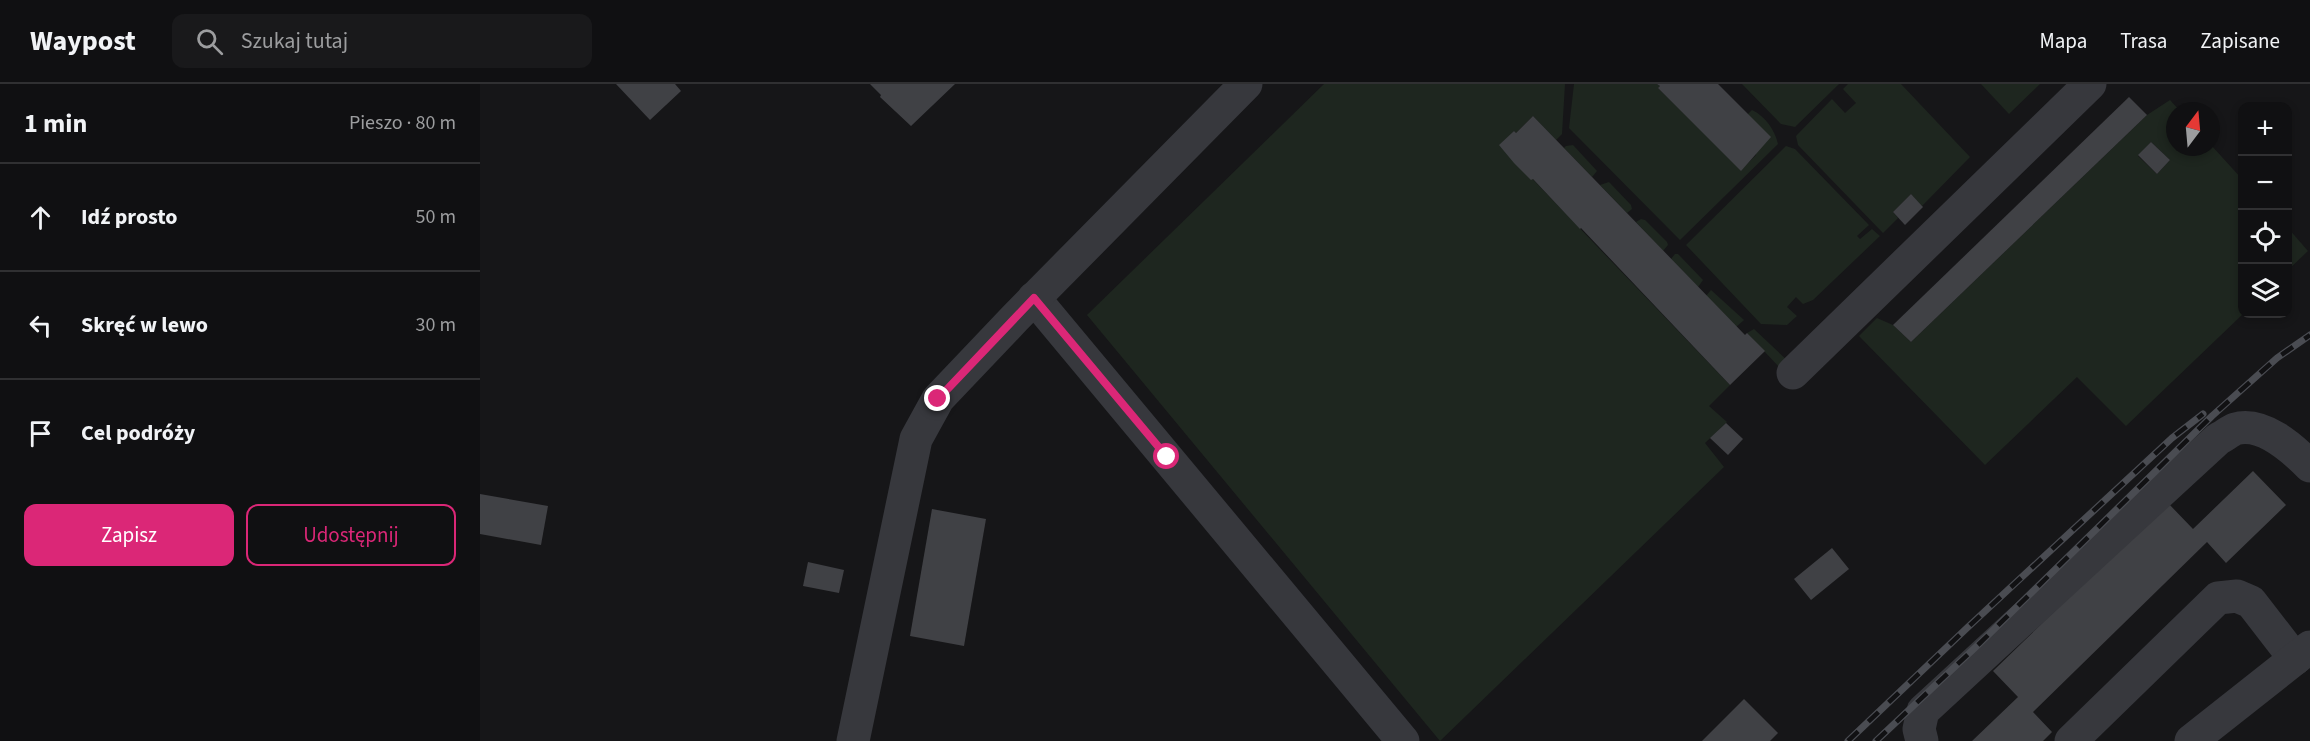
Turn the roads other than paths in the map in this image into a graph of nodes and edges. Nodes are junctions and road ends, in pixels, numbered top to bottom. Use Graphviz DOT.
graph roads {
  1 [pos="1246,84"];
  2 [pos="2090,84"];
  3 [pos="1034,298"];
  4 [pos="1793,373"];
  5 [pos="2310,466"];
  6 [pos="2303,653"];
  7 [pos="854,741"];
  8 [pos="1403,741"];
  9 [pos="1922,741"];
  10 [pos="2071,741"];
  11 [pos="2191,741"];
  1 -- 3 [label="lane"];
  2 -- 4 [label="lane"];
  3 -- 7 [label="lane"];
  3 -- 8 [label="lane"];
  5 -- 9 [label="lane"];
  6 -- 10 [label="lane"];
  6 -- 11 [label="lane"];
}
